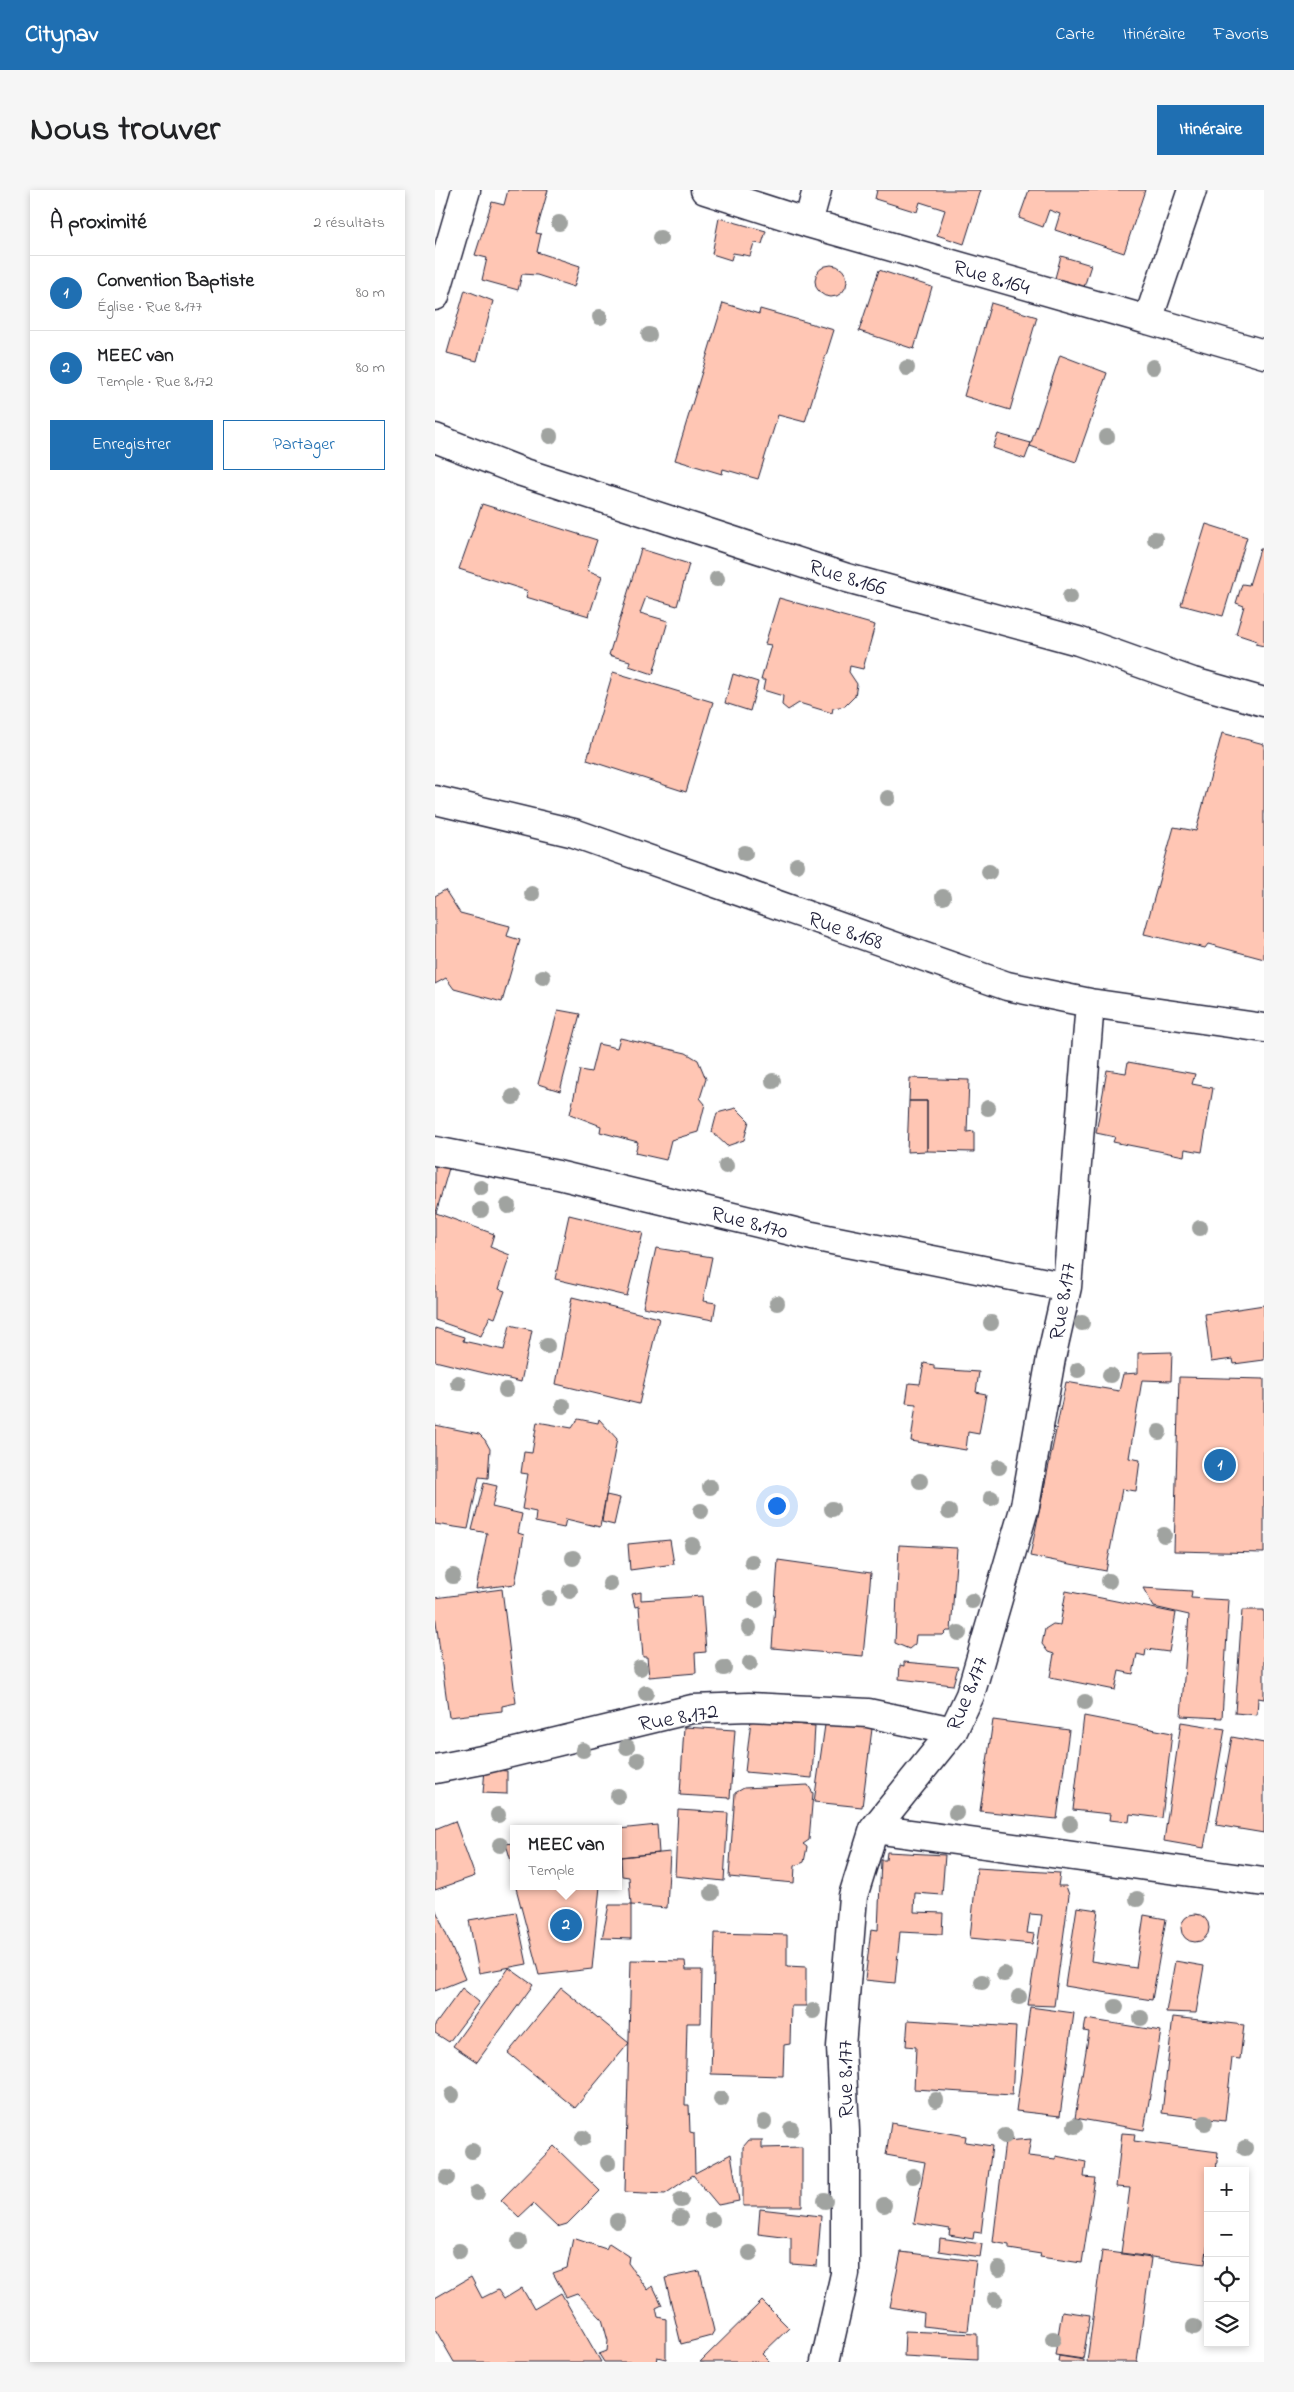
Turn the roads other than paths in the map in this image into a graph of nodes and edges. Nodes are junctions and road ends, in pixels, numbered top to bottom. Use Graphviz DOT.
graph roads {
  1 [pos="466,190"];
  2 [pos="705,190"];
  3 [pos="817,190"];
  4 [pos="1192,190"];
  5 [pos="808,223"];
  6 [pos="435,296"];
  7 [pos="1148,320"];
  8 [pos="1264,354"];
  9 [pos="435,438"];
  10 [pos="1264,702"];
  11 [pos="435,800"];
  12 [pos="1090,1003"];
  13 [pos="1264,1028"];
  14 [pos="435,1151"];
  15 [pos="1067,1287"];
  16 [pos="953,1731"];
  17 [pos="435,1769"];
  18 [pos="874,1829"];
  19 [pos="1264,1882"];
  20 [pos="825,2362"];
  1 -- 6 [label="street"];
  2 -- 5 [label="street, Rue 8.164"];
  3 -- 5 [label="street"];
  4 -- 7 [label="street"];
  5 -- 7 [label="street, Rue 8.164"];
  7 -- 8 [label="street, Rue 8.164"];
  9 -- 10 [label="street, Rue 8.166"];
  11 -- 12 [label="street, Rue 8.168"];
  12 -- 13 [label="street, Rue 8.168"];
  12 -- 15 [label="street, Rue 8.177"];
  14 -- 15 [label="street, Rue 8.170"];
  15 -- 16 [label="street, Rue 8.177"];
  16 -- 17 [label="street, Rue 8.172"];
  16 -- 18 [label="street, Rue 8.177"];
  18 -- 19 [label="street"];
  18 -- 20 [label="street, Rue 8.177"];
}
